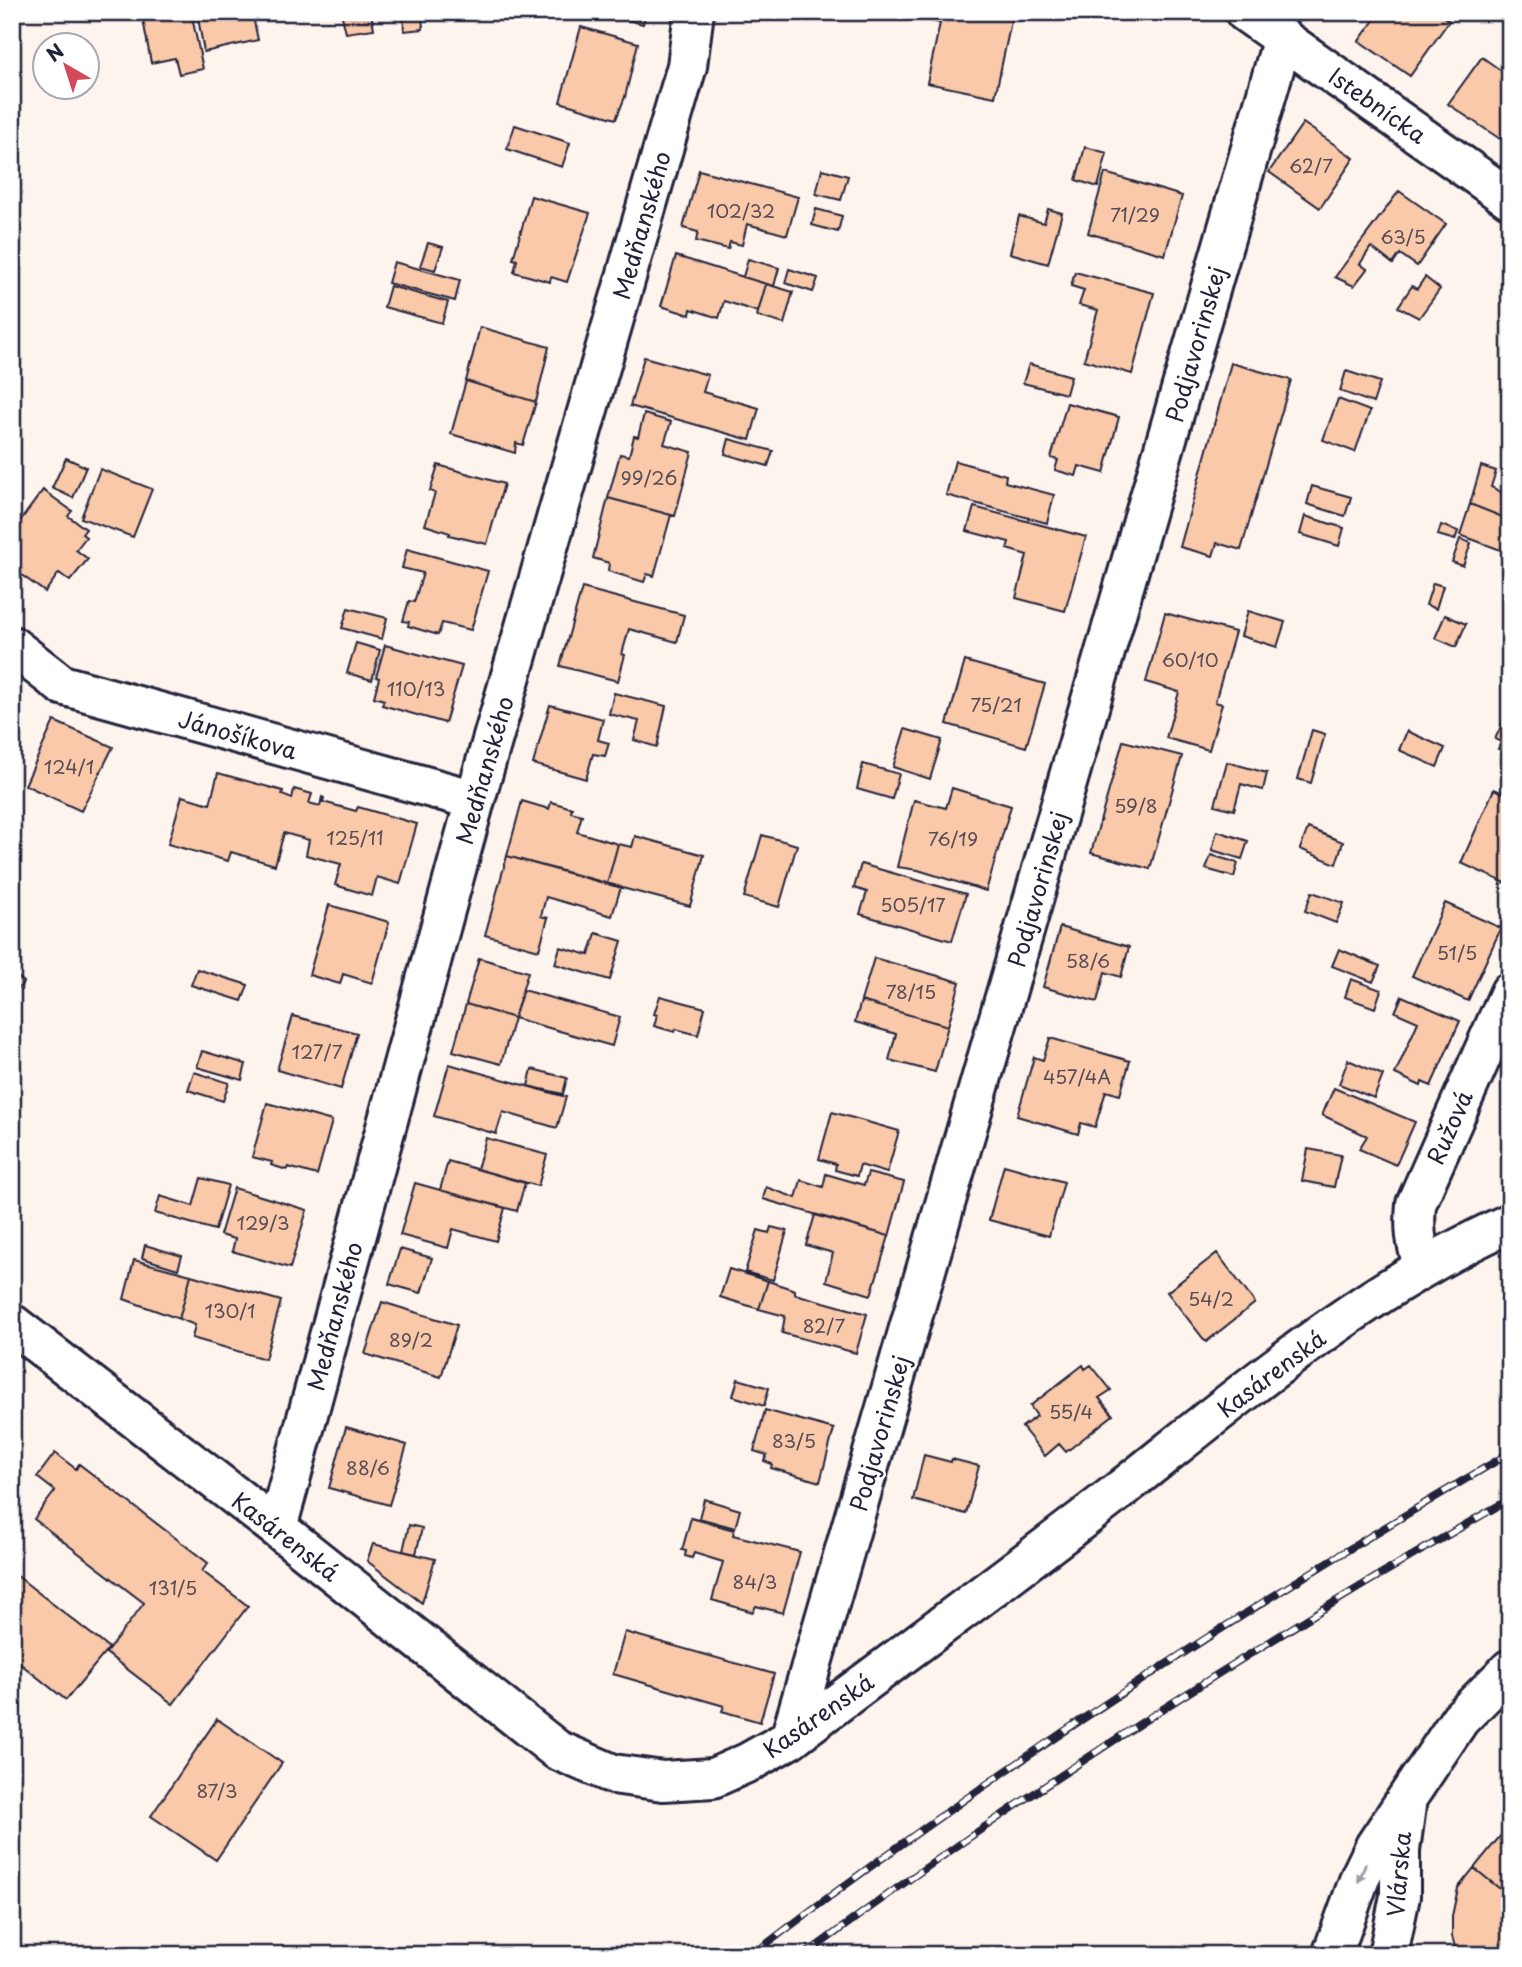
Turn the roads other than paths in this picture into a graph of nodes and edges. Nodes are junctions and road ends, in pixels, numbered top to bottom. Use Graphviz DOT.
graph roads {
  1 [pos="694,12"];
  2 [pos="1245,12"];
  3 [pos="1283,38"];
  4 [pos="1510,200"];
  5 [pos="12,646"];
  6 [pos="475,800"];
  7 [pos="1510,992"];
  8 [pos="1510,1223"];
  9 [pos="1424,1266"];
  10 [pos="12,1324"];
  11 [pos="277,1528"];
  12 [pos="1510,1669"];
  13 [pos="790,1739"];
  14 [pos="1411,1794"];
  15 [pos="1332,1955"];
  16 [pos="1388,1955"];
  1 -- 6 [label="street, Medňanského"];
  2 -- 3 [label="street, Istebnícka"];
  3 -- 4 [label="street, Istebnícka"];
  3 -- 13 [label="street, Podjavorinskej"];
  5 -- 6 [label="street, Jánošíkova"];
  6 -- 11 [label="street, Medňanského"];
  7 -- 9 [label="street, Ružová"];
  8 -- 9 [label="street, Kasárenská"];
  9 -- 13 [label="street, Kasárenská"];
  10 -- 11 [label="street, Kasárenská"];
  11 -- 13 [label="street, Kasárenská"];
  12 -- 14 [label="street, Vlárska"];
  14 -- 15 [label="street, Vlárska, one-way"];
  14 -- 16 [label="street, Vlárska"];
}
